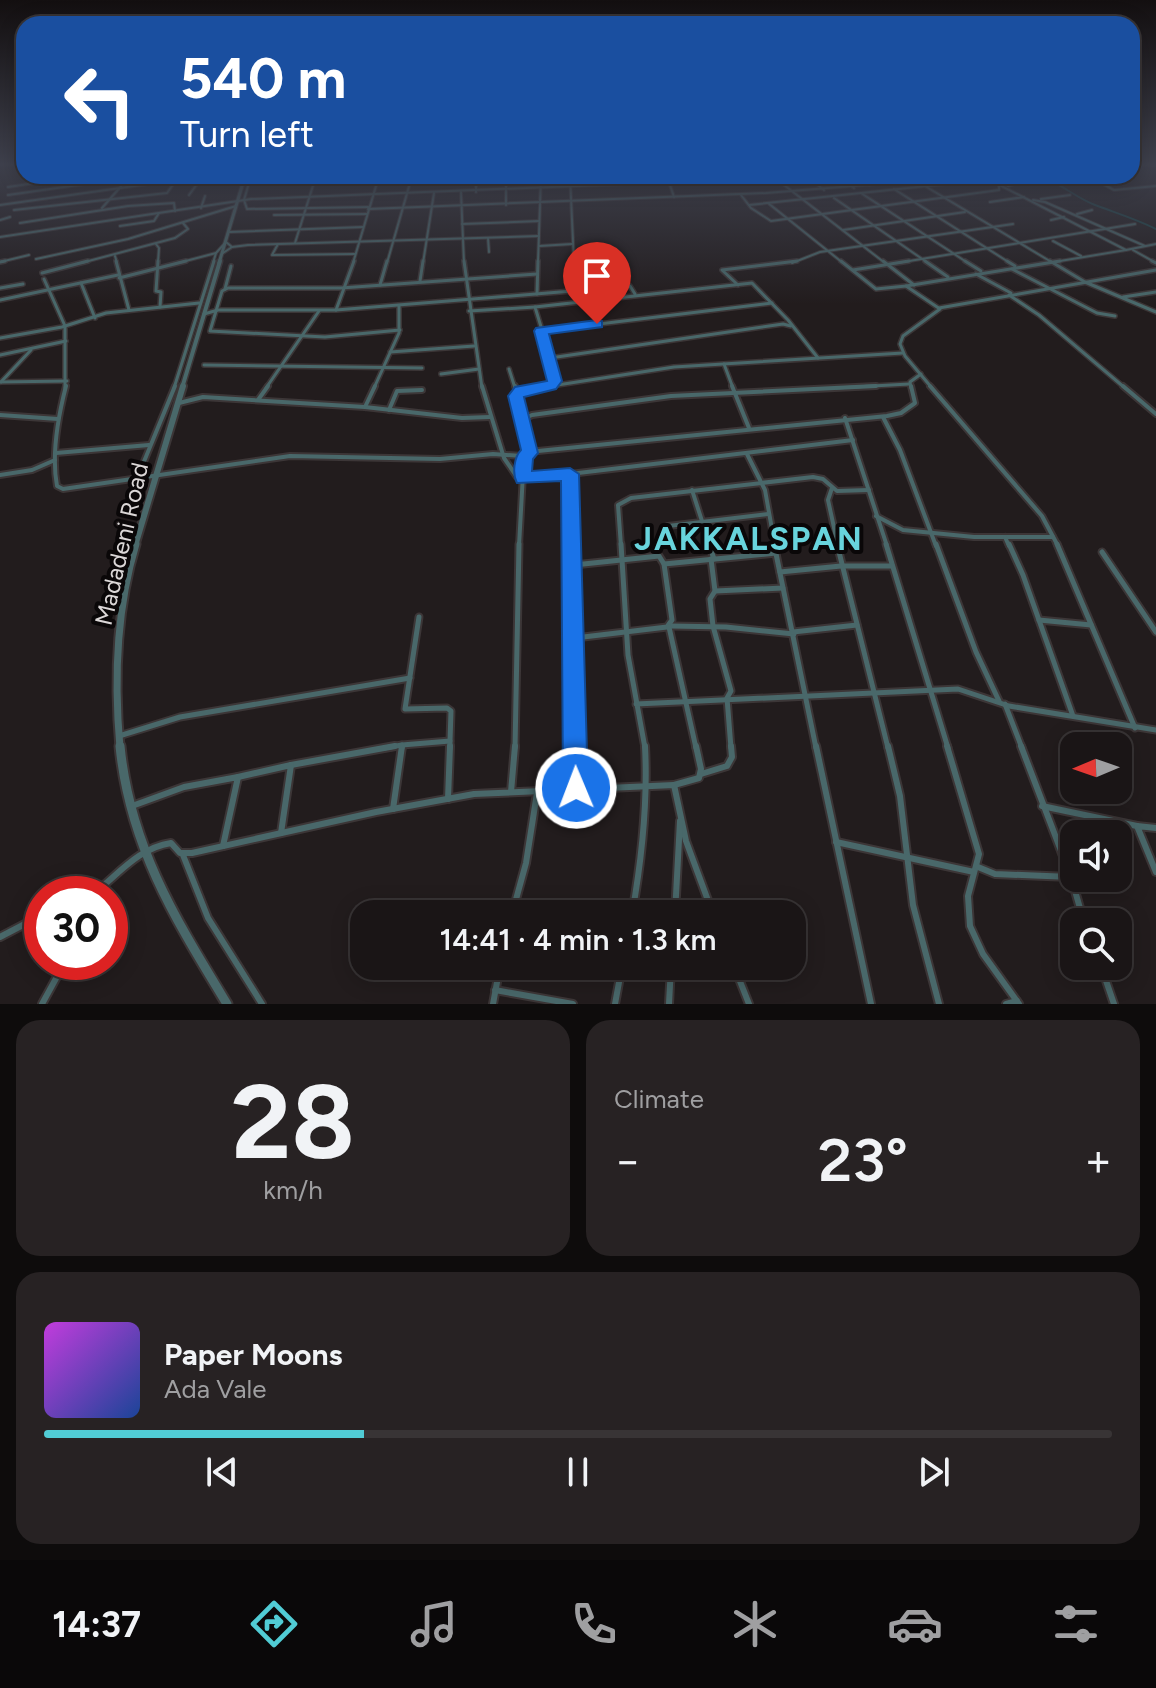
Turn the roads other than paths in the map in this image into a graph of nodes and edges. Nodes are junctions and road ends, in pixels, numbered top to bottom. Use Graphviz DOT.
graph roads {
  1 [pos="368,210"];
  2 [pos="95,211"];
  3 [pos="175,211"];
  4 [pos="226,211"];
  5 [pos="236,211"];
  6 [pos="304,211"];
  7 [pos="357,211"];
  8 [pos="401,211"];
  9 [pos="432,211"];
  10 [pos="460,211"];
  11 [pos="540,211"];
  12 [pos="571,211"];
  13 [pos="756,211"];
  14 [pos="778,211"];
  15 [pos="817,211"];
  16 [pos="846,211"];
  17 [pos="854,211"];
  18 [pos="889,211"];
  19 [pos="928,211"];
  20 [pos="1054,211"];
  21 [pos="1064,211"];
  22 [pos="1089,211"];
  23 [pos="968,212"];
  24 [pos="159,213"];
  25 [pos="821,214"];
  26 [pos="274,215"];
  27 [pos="303,215"];
  28 [pos="1075,215"];
  29 [pos="936,216"];
  30 [pos="10,217"];
  31 [pos="1065,217"];
  32 [pos="788,219"];
  33 [pos="0,220"];
  34 [pos="1051,220"];
  35 [pos="540,221"];
  36 [pos="904,221"];
  37 [pos="20,223"];
  38 [pos="183,223"];
  39 [pos="462,224"];
  40 [pos="1013,224"];
  41 [pos="1135,224"];
  42 [pos="874,225"];
  43 [pos="120,226"];
  44 [pos="993,226"];
  45 [pos="363,227"];
  46 [pos="299,229"];
  47 [pos="841,230"];
  48 [pos="1110,230"];
  49 [pos="960,231"];
  50 [pos="229,232"];
  51 [pos="1094,233"];
  52 [pos="539,236"];
  53 [pos="928,236"];
  54 [pos="0,237"];
  55 [pos="462,238"];
  56 [pos="488,238"];
  57 [pos="1051,239"];
  58 [pos="394,240"];
  59 [pos="427,240"];
  60 [pos="896,241"];
  61 [pos="358,242"];
  62 [pos="295,243"];
  63 [pos="1019,243"];
  64 [pos="156,244"];
  65 [pos="278,244"];
  66 [pos="573,244"];
  67 [pos="1156,244"];
  68 [pos="229,245"];
  69 [pos="539,246"];
  70 [pos="863,246"];
  71 [pos="1145,246"];
  72 [pos="987,248"];
  73 [pos="1129,250"];
  74 [pos="828,251"];
  75 [pos="489,252"];
  76 [pos="220,253"];
  77 [pos="355,254"];
  78 [pos="956,254"];
  79 [pos="29,255"];
  80 [pos="115,256"];
  81 [pos="1083,257"];
  82 [pos="36,259"];
  83 [pos="922,259"];
  84 [pos="0,262"];
  85 [pos="1051,262"];
  86 [pos="1156,263"];
  87 [pos="887,264"];
  88 [pos="231,266"];
  89 [pos="1017,267"];
  90 [pos="1009,268"];
  91 [pos="157,269"];
  92 [pos="853,270"];
  93 [pos="1156,270"];
  94 [pos="983,272"];
  95 [pos="42,273"];
  96 [pos="537,274"];
  97 [pos="975,274"];
  98 [pos="119,277"];
  99 [pos="949,278"];
  100 [pos="44,279"];
  101 [pos="463,279"];
  102 [pos="420,281"];
  103 [pos="1085,282"];
  104 [pos="81,283"];
  105 [pos="23,284"];
  106 [pos="380,285"];
  107 [pos="738,285"];
  108 [pos="914,285"];
  109 [pos="906,286"];
  110 [pos="0,288"];
  111 [pos="345,288"];
  112 [pos="575,288"];
  113 [pos="1048,288"];
  114 [pos="225,289"];
  115 [pos="49,291"];
  116 [pos="1156,292"];
  117 [pos="537,294"];
  118 [pos="635,294"];
  119 [pos="1010,294"];
  120 [pos="1121,297"];
  121 [pos="2,300"];
  122 [pos="466,301"];
  123 [pos="199,303"];
  124 [pos="772,303"];
  125 [pos="399,306"];
  126 [pos="0,307"];
  127 [pos="160,307"];
  128 [pos="535,307"];
  129 [pos="939,308"];
  130 [pos="129,310"];
  131 [pos="217,310"];
  132 [pos="336,310"];
  133 [pos="319,311"];
  134 [pos="468,311"];
  135 [pos="1156,312"];
  136 [pos="204,314"];
  137 [pos="1115,316"];
  138 [pos="95,318"];
  139 [pos="65,326"];
  140 [pos="791,326"];
  141 [pos="400,330"];
  142 [pos="541,331"];
  143 [pos="302,337"];
  144 [pos="0,338"];
  145 [pos="66,341"];
  146 [pos="474,346"];
  147 [pos="32,348"];
  148 [pos="390,352"];
  149 [pos="903,353"];
  150 [pos="0,355"];
  151 [pos="550,358"];
  152 [pos="818,358"];
  153 [pos="724,364"];
  154 [pos="204,365"];
  155 [pos="281,366"];
  156 [pos="383,367"];
  157 [pos="422,368"];
  158 [pos="479,369"];
  159 [pos="509,369"];
  160 [pos="441,374"];
  161 [pos="921,374"];
  162 [pos="67,381"];
  163 [pos="0,382"];
  164 [pos="909,384"];
  165 [pos="551,386"];
  166 [pos="422,390"];
  167 [pos="737,392"];
  168 [pos="517,393"];
  169 [pos="258,400"];
  170 [pos="176,406"];
  171 [pos="365,407"];
  172 [pos="164,409"];
  173 [pos="389,410"];
  174 [pos="1156,414"];
  175 [pos="0,415"];
  176 [pos="883,416"];
  177 [pos="490,417"];
  178 [pos="845,418"];
  179 [pos="58,419"];
  180 [pos="521,420"];
  181 [pos="749,428"];
  182 [pos="853,440"];
  183 [pos="149,445"];
  184 [pos="56,453"];
  185 [pos="530,453"];
  186 [pos="500,454"];
  187 [pos="747,454"];
  188 [pos="524,456"];
  189 [pos="55,460"];
  190 [pos="570,474"];
  191 [pos="1,475"];
  192 [pos="155,477"];
  193 [pos="523,478"];
  194 [pos="136,481"];
  195 [pos="762,483"];
  196 [pos="832,488"];
  197 [pos="692,490"];
  198 [pos="869,490"];
  199 [pos="768,514"];
  200 [pos="876,516"];
  201 [pos="703,521"];
  202 [pos="668,526"];
  203 [pos="930,532"];
  204 [pos="1005,537"];
  205 [pos="1053,537"];
  206 [pos="1102,552"];
  207 [pos="776,553"];
  208 [pos="619,559"];
  209 [pos="712,559"];
  210 [pos="664,564"];
  211 [pos="574,565"];
  212 [pos="841,566"];
  213 [pos="892,566"];
  214 [pos="780,572"];
  215 [pos="783,588"];
  216 [pos="715,591"];
  217 [pos="419,617"];
  218 [pos="1039,620"];
  219 [pos="857,625"];
  220 [pos="1091,625"];
  221 [pos="670,626"];
  222 [pos="713,626"];
  223 [pos="626,631"];
  224 [pos="1156,632"];
  225 [pos="793,633"];
  226 [pos="575,638"];
  227 [pos="410,678"];
  228 [pos="930,690"];
  229 [pos="874,693"];
  230 [pos="806,695"];
  231 [pos="727,698"];
  232 [pos="685,701"];
  233 [pos="636,704"];
  234 [pos="1002,704"];
  235 [pos="1073,716"];
  236 [pos="1135,728"];
  237 [pos="1156,730"];
  238 [pos="119,736"];
  239 [pos="450,741"];
  240 [pos="402,745"];
  241 [pos="291,765"];
  242 [pos="701,774"];
  243 [pos="238,777"];
  244 [pos="674,785"];
  245 [pos="647,787"];
  246 [pos="576,788"];
  247 [pos="511,792"];
  248 [pos="537,793"];
  249 [pos="448,799"];
  250 [pos="132,806"];
  251 [pos="1042,806"];
  252 [pos="393,809"];
  253 [pos="680,817"];
  254 [pos="1137,826"];
  255 [pos="1156,828"];
  256 [pos="281,833"];
  257 [pos="835,842"];
  258 [pos="223,846"];
  259 [pos="1060,850"];
  260 [pos="145,851"];
  261 [pos="183,854"];
  262 [pos="908,858"];
  263 [pos="976,870"];
  264 [pos="1156,872"];
  265 [pos="115,876"];
  266 [pos="1060,877"];
  267 [pos="516,900"];
  268 [pos="634,900"];
  269 [pos="676,900"];
  270 [pos="708,900"];
  271 [pos="24,924"];
  272 [pos="0,937"];
  273 [pos="55,980"];
  274 [pos="497,980"];
  275 [pos="619,980"];
  276 [pos="670,980"];
  277 [pos="740,980"];
  278 [pos="1106,980"];
  279 [pos="495,990"];
  280 [pos="1018,1002"];
  281 [pos="42,1004"];
  282 [pos="227,1004"];
  283 [pos="262,1004"];
  284 [pos="493,1004"];
  285 [pos="573,1004"];
  286 [pos="615,1004"];
  287 [pos="669,1004"];
  288 [pos="749,1004"];
  289 [pos="871,1004"];
  290 [pos="939,1004"];
  291 [pos="1006,1004"];
  292 [pos="1114,1004"];
  1 -- 45 [label="street"];
  2 -- 37 [label="street"];
  3 -- 24 [label="street"];
  4 -- 38 [label="street"];
  5 -- 50 [label="street, Madadeni Road"];
  6 -- 27 [label="street"];
  7 -- 27 [label="street"];
  8 -- 58 [label="street"];
  9 -- 59 [label="street"];
  10 -- 39 [label="street"];
  11 -- 35 [label="street"];
  12 -- 66 [label="street"];
  13 -- 32 [label="street"];
  14 -- 32 [label="street"];
  15 -- 25 [label="street"];
  16 -- 25 [label="street"];
  17 -- 42 [label="street"];
  18 -- 36 [label="street"];
  19 -- 29 [label="street"];
  20 -- 31 [label="street"];
  21 -- 28 [label="street"];
  22 -- 28 [label="street"];
  23 -- 29 [label="street"];
  23 -- 44 [label="street"];
  24 -- 43 [label="street"];
  24 -- 54 [label="street"];
  25 -- 32 [label="street"];
  25 -- 47 [label="street"];
  26 -- 27 [label="street"];
  27 -- 46 [label="street"];
  28 -- 48 [label="street"];
  29 -- 36 [label="street"];
  29 -- 49 [label="street"];
  30 -- 33 [label="street"];
  31 -- 34 [label="street"];
  31 -- 51 [label="street"];
  32 -- 74 [label="street"];
  35 -- 39 [label="street"];
  35 -- 52 [label="street"];
  36 -- 42 [label="street"];
  36 -- 53 [label="street"];
  38 -- 64 [label="street"];
  38 -- 82 [label="street"];
  39 -- 55 [label="street"];
  40 -- 44 [label="street"];
  41 -- 48 [label="street"];
  42 -- 47 [label="street"];
  42 -- 60 [label="street"];
  44 -- 49 [label="street"];
  44 -- 63 [label="street"];
  45 -- 46 [label="street"];
  45 -- 61 [label="street"];
  46 -- 50 [label="street"];
  46 -- 62 [label="street"];
  47 -- 70 [label="street"];
  48 -- 51 [label="street"];
  48 -- 71 [label="street"];
  49 -- 53 [label="street"];
  49 -- 72 [label="street"];
  50 -- 68 [label="street, Madadeni Road"];
  51 -- 57 [label="street"];
  51 -- 73 [label="street"];
  52 -- 56 [label="street"];
  52 -- 69 [label="street"];
  53 -- 60 [label="street"];
  53 -- 78 [label="street"];
  55 -- 56 [label="street"];
  55 -- 59 [label="street"];
  55 -- 101 [label="street"];
  56 -- 75 [label="street"];
  57 -- 63 [label="street"];
  57 -- 81 [label="street"];
  58 -- 59 [label="street"];
  58 -- 61 [label="street"];
  58 -- 106 [label="street"];
  59 -- 102 [label="street"];
  60 -- 70 [label="street"];
  60 -- 83 [label="street"];
  61 -- 62 [label="street"];
  61 -- 77 [label="street"];
  62 -- 65 [label="street"];
  63 -- 72 [label="street"];
  63 -- 85 [label="street"];
  64 -- 80 [label="street"];
  64 -- 91 [label="street"];
  65 -- 68 [label="street"];
  65 -- 77 [label="street"];
  66 -- 69 [label="street"];
  66 -- 112 [label="street"];
  67 -- 71 [label="street"];
  68 -- 76 [label="street, Madadeni Road"];
  69 -- 96 [label="street"];
  70 -- 74 [label="street"];
  70 -- 87 [label="street"];
  71 -- 73 [label="street"];
  72 -- 78 [label="street"];
  72 -- 89 [label="street"];
  73 -- 81 [label="street"];
  73 -- 86 [label="street"];
  74 -- 92 [label="street"];
  74 -- 107 [label="street"];
  76 -- 91 [label="street"];
  76 -- 123 [label="street"];
  76 -- 136 [label="street, Madadeni Road"];
  77 -- 111 [label="street"];
  78 -- 83 [label="street"];
  78 -- 94 [label="street"];
  79 -- 84 [label="street"];
  80 -- 95 [label="street"];
  80 -- 98 [label="street"];
  81 -- 85 [label="street"];
  83 -- 87 [label="street"];
  83 -- 99 [label="street"];
  85 -- 89 [label="street"];
  85 -- 103 [label="street"];
  87 -- 92 [label="street"];
  87 -- 108 [label="street"];
  88 -- 114 [label="street"];
  89 -- 90 [label="street"];
  90 -- 94 [label="street"];
  90 -- 113 [label="street"];
  91 -- 98 [label="street"];
  91 -- 127 [label="street"];
  92 -- 109 [label="street"];
  93 -- 103 [label="street"];
  94 -- 97 [label="street"];
  96 -- 101 [label="street"];
  96 -- 117 [label="street"];
  97 -- 99 [label="street"];
  97 -- 119 [label="street"];
  98 -- 104 [label="street"];
  98 -- 130 [label="street"];
  99 -- 108 [label="street"];
  100 -- 115 [label="street"];
  101 -- 102 [label="street"];
  101 -- 122 [label="street"];
  102 -- 106 [label="street"];
  103 -- 113 [label="street"];
  103 -- 120 [label="street"];
  104 -- 115 [label="street"];
  104 -- 138 [label="street"];
  105 -- 110 [label="street"];
  106 -- 111 [label="street"];
  107 -- 118 [label="street"];
  107 -- 124 [label="street"];
  108 -- 109 [label="street"];
  109 -- 129 [label="street"];
  111 -- 114 [label="street"];
  111 -- 132 [label="street"];
  112 -- 117 [label="street"];
  112 -- 118 [label="street"];
  113 -- 119 [label="street"];
  113 -- 137 [label="street"];
  114 -- 131 [label="street"];
  115 -- 121 [label="street"];
  115 -- 139 [label="street"];
  116 -- 120 [label="street"];
  117 -- 122 [label="street"];
  118 -- 128 [label="street"];
  119 -- 129 [label="street"];
  119 -- 174 [label="street"];
  120 -- 135 [label="street"];
  121 -- 126 [label="street"];
  122 -- 125 [label="street"];
  122 -- 134 [label="street"];
  123 -- 127 [label="street"];
  123 -- 172 [label="street"];
  124 -- 140 [label="street"];
  124 -- 142 [label="street"];
  125 -- 132 [label="street"];
  125 -- 141 [label="street"];
  127 -- 130 [label="street"];
  128 -- 134 [label="street"];
  128 -- 142 [label="street"];
  129 -- 149 [label="street"];
  130 -- 138 [label="street"];
  131 -- 133 [label="street"];
  131 -- 136 [label="street"];
  131 -- 143 [label="street"];
  132 -- 133 [label="street"];
  133 -- 143 [label="street"];
  134 -- 146 [label="street"];
  136 -- 170 [label="street, Madadeni Road"];
  138 -- 139 [label="street"];
  139 -- 144 [label="street"];
  139 -- 145 [label="street"];
  140 -- 151 [label="street"];
  140 -- 152 [label="street"];
  141 -- 143 [label="street"];
  141 -- 148 [label="street"];
  142 -- 151 [label="street"];
  143 -- 155 [label="street"];
  145 -- 147 [label="street"];
  145 -- 162 [label="street"];
  146 -- 148 [label="street"];
  146 -- 158 [label="street"];
  147 -- 150 [label="street"];
  147 -- 163 [label="street"];
  148 -- 156 [label="street"];
  149 -- 152 [label="street"];
  149 -- 161 [label="street"];
  151 -- 165 [label="street"];
  152 -- 153 [label="street"];
  153 -- 165 [label="street"];
  153 -- 167 [label="street"];
  154 -- 155 [label="street"];
  155 -- 156 [label="street"];
  155 -- 169 [label="street"];
  156 -- 157 [label="street"];
  156 -- 171 [label="street"];
  158 -- 160 [label="street"];
  158 -- 177 [label="street"];
  159 -- 168 [label="street"];
  161 -- 164 [label="street"];
  161 -- 205 [label="street"];
  162 -- 163 [label="street"];
  162 -- 179 [label="street"];
  164 -- 167 [label="street"];
  164 -- 176 [label="street"];
  165 -- 168 [label="street"];
  166 -- 173 [label="street"];
  167 -- 180 [label="street"];
  167 -- 181 [label="street"];
  168 -- 180 [label="street"];
  169 -- 170 [label="street"];
  169 -- 171 [label="street"];
  170 -- 172 [label="street"];
  170 -- 192 [label="street, Madadeni Road"];
  171 -- 173 [label="street"];
  172 -- 183 [label="street"];
  173 -- 177 [label="street"];
  175 -- 179 [label="street"];
  176 -- 178 [label="street"];
  176 -- 203 [label="street"];
  177 -- 186 [label="street"];
  178 -- 181 [label="street"];
  178 -- 182 [label="street"];
  179 -- 184 [label="street"];
  180 -- 185 [label="street"];
  181 -- 185 [label="street"];
  182 -- 187 [label="street"];
  182 -- 198 [label="street"];
  183 -- 184 [label="street"];
  183 -- 194 [label="street"];
  184 -- 189 [label="street"];
  185 -- 188 [label="street"];
  186 -- 188 [label="street"];
  186 -- 192 [label="street"];
  186 -- 193 [label="street"];
  187 -- 190 [label="street"];
  187 -- 195 [label="street"];
  188 -- 193 [label="street"];
  189 -- 191 [label="street"];
  189 -- 194 [label="street"];
  190 -- 193 [label="street"];
  190 -- 211 [label="street"];
  192 -- 194 [label="street"];
  192 -- 238 [label="street, Madadeni Road"];
  193 -- 247 [label="street"];
  195 -- 196 [label="street"];
  195 -- 197 [label="street"];
  195 -- 199 [label="street"];
  196 -- 198 [label="street"];
  196 -- 212 [label="street"];
  197 -- 201 [label="street"];
  197 -- 208 [label="street"];
  198 -- 200 [label="street"];
  199 -- 201 [label="street"];
  199 -- 207 [label="street"];
  200 -- 203 [label="street"];
  200 -- 213 [label="street"];
  201 -- 202 [label="street"];
  201 -- 209 [label="street"];
  203 -- 204 [label="street"];
  203 -- 234 [label="street"];
  204 -- 205 [label="street"];
  204 -- 218 [label="street"];
  205 -- 220 [label="street"];
  206 -- 224 [label="street"];
  207 -- 209 [label="street"];
  207 -- 214 [label="street"];
  208 -- 210 [label="street"];
  208 -- 211 [label="street"];
  208 -- 223 [label="street"];
  209 -- 210 [label="street"];
  209 -- 216 [label="street"];
  210 -- 221 [label="street"];
  211 -- 226 [label="street"];
  212 -- 213 [label="street"];
  212 -- 214 [label="street"];
  212 -- 219 [label="street"];
  213 -- 228 [label="street"];
  214 -- 215 [label="street"];
  215 -- 216 [label="street"];
  215 -- 225 [label="street"];
  216 -- 222 [label="street"];
  217 -- 227 [label="street"];
  218 -- 220 [label="street"];
  218 -- 235 [label="street"];
  219 -- 225 [label="street"];
  219 -- 229 [label="street"];
  220 -- 236 [label="street"];
  221 -- 222 [label="street"];
  221 -- 223 [label="street"];
  221 -- 232 [label="street"];
  222 -- 225 [label="street"];
  222 -- 231 [label="street"];
  223 -- 226 [label="street"];
  223 -- 233 [label="street"];
  225 -- 230 [label="street"];
  226 -- 246 [label="street"];
  227 -- 238 [label="street"];
  227 -- 239 [label="street"];
  228 -- 229 [label="street"];
  228 -- 234 [label="street"];
  228 -- 263 [label="street"];
  229 -- 230 [label="street"];
  229 -- 262 [label="street"];
  230 -- 231 [label="street"];
  230 -- 257 [label="street"];
  231 -- 232 [label="street"];
  231 -- 242 [label="street"];
  232 -- 233 [label="street"];
  232 -- 242 [label="street"];
  233 -- 245 [label="street"];
  234 -- 235 [label="street"];
  234 -- 251 [label="street"];
  235 -- 236 [label="street"];
  236 -- 237 [label="street"];
  238 -- 250 [label="street, Madadeni Road"];
  239 -- 240 [label="street"];
  239 -- 249 [label="street"];
  240 -- 241 [label="street"];
  240 -- 252 [label="street"];
  241 -- 243 [label="street"];
  241 -- 256 [label="street"];
  242 -- 244 [label="street"];
  243 -- 250 [label="street"];
  243 -- 258 [label="street"];
  244 -- 245 [label="street"];
  244 -- 253 [label="street"];
  245 -- 246 [label="street"];
  245 -- 268 [label="street"];
  246 -- 248 [label="street"];
  247 -- 248 [label="street"];
  247 -- 249 [label="street"];
  248 -- 267 [label="street"];
  249 -- 252 [label="street"];
  250 -- 260 [label="street, Madadeni Road"];
  251 -- 254 [label="street"];
  251 -- 259 [label="street"];
  252 -- 256 [label="street"];
  253 -- 269 [label="street"];
  253 -- 270 [label="street"];
  254 -- 255 [label="street"];
  254 -- 264 [label="street"];
  256 -- 258 [label="street"];
  257 -- 262 [label="street"];
  257 -- 289 [label="street"];
  258 -- 261 [label="street"];
  260 -- 261 [label="street"];
  260 -- 265 [label="street"];
  260 -- 282 [label="street, Madadeni Road"];
  261 -- 283 [label="street"];
  262 -- 263 [label="street"];
  262 -- 290 [label="street"];
  263 -- 266 [label="street"];
  263 -- 280 [label="street"];
  271 -- 272 [label="street"];
  273 -- 281 [label="street"];
  274 -- 279 [label="street"];
  275 -- 286 [label="street"];
  276 -- 287 [label="street"];
  277 -- 288 [label="street"];
  278 -- 292 [label="street"];
  279 -- 284 [label="street"];
  279 -- 285 [label="street"];
  280 -- 291 [label="street"];
}
